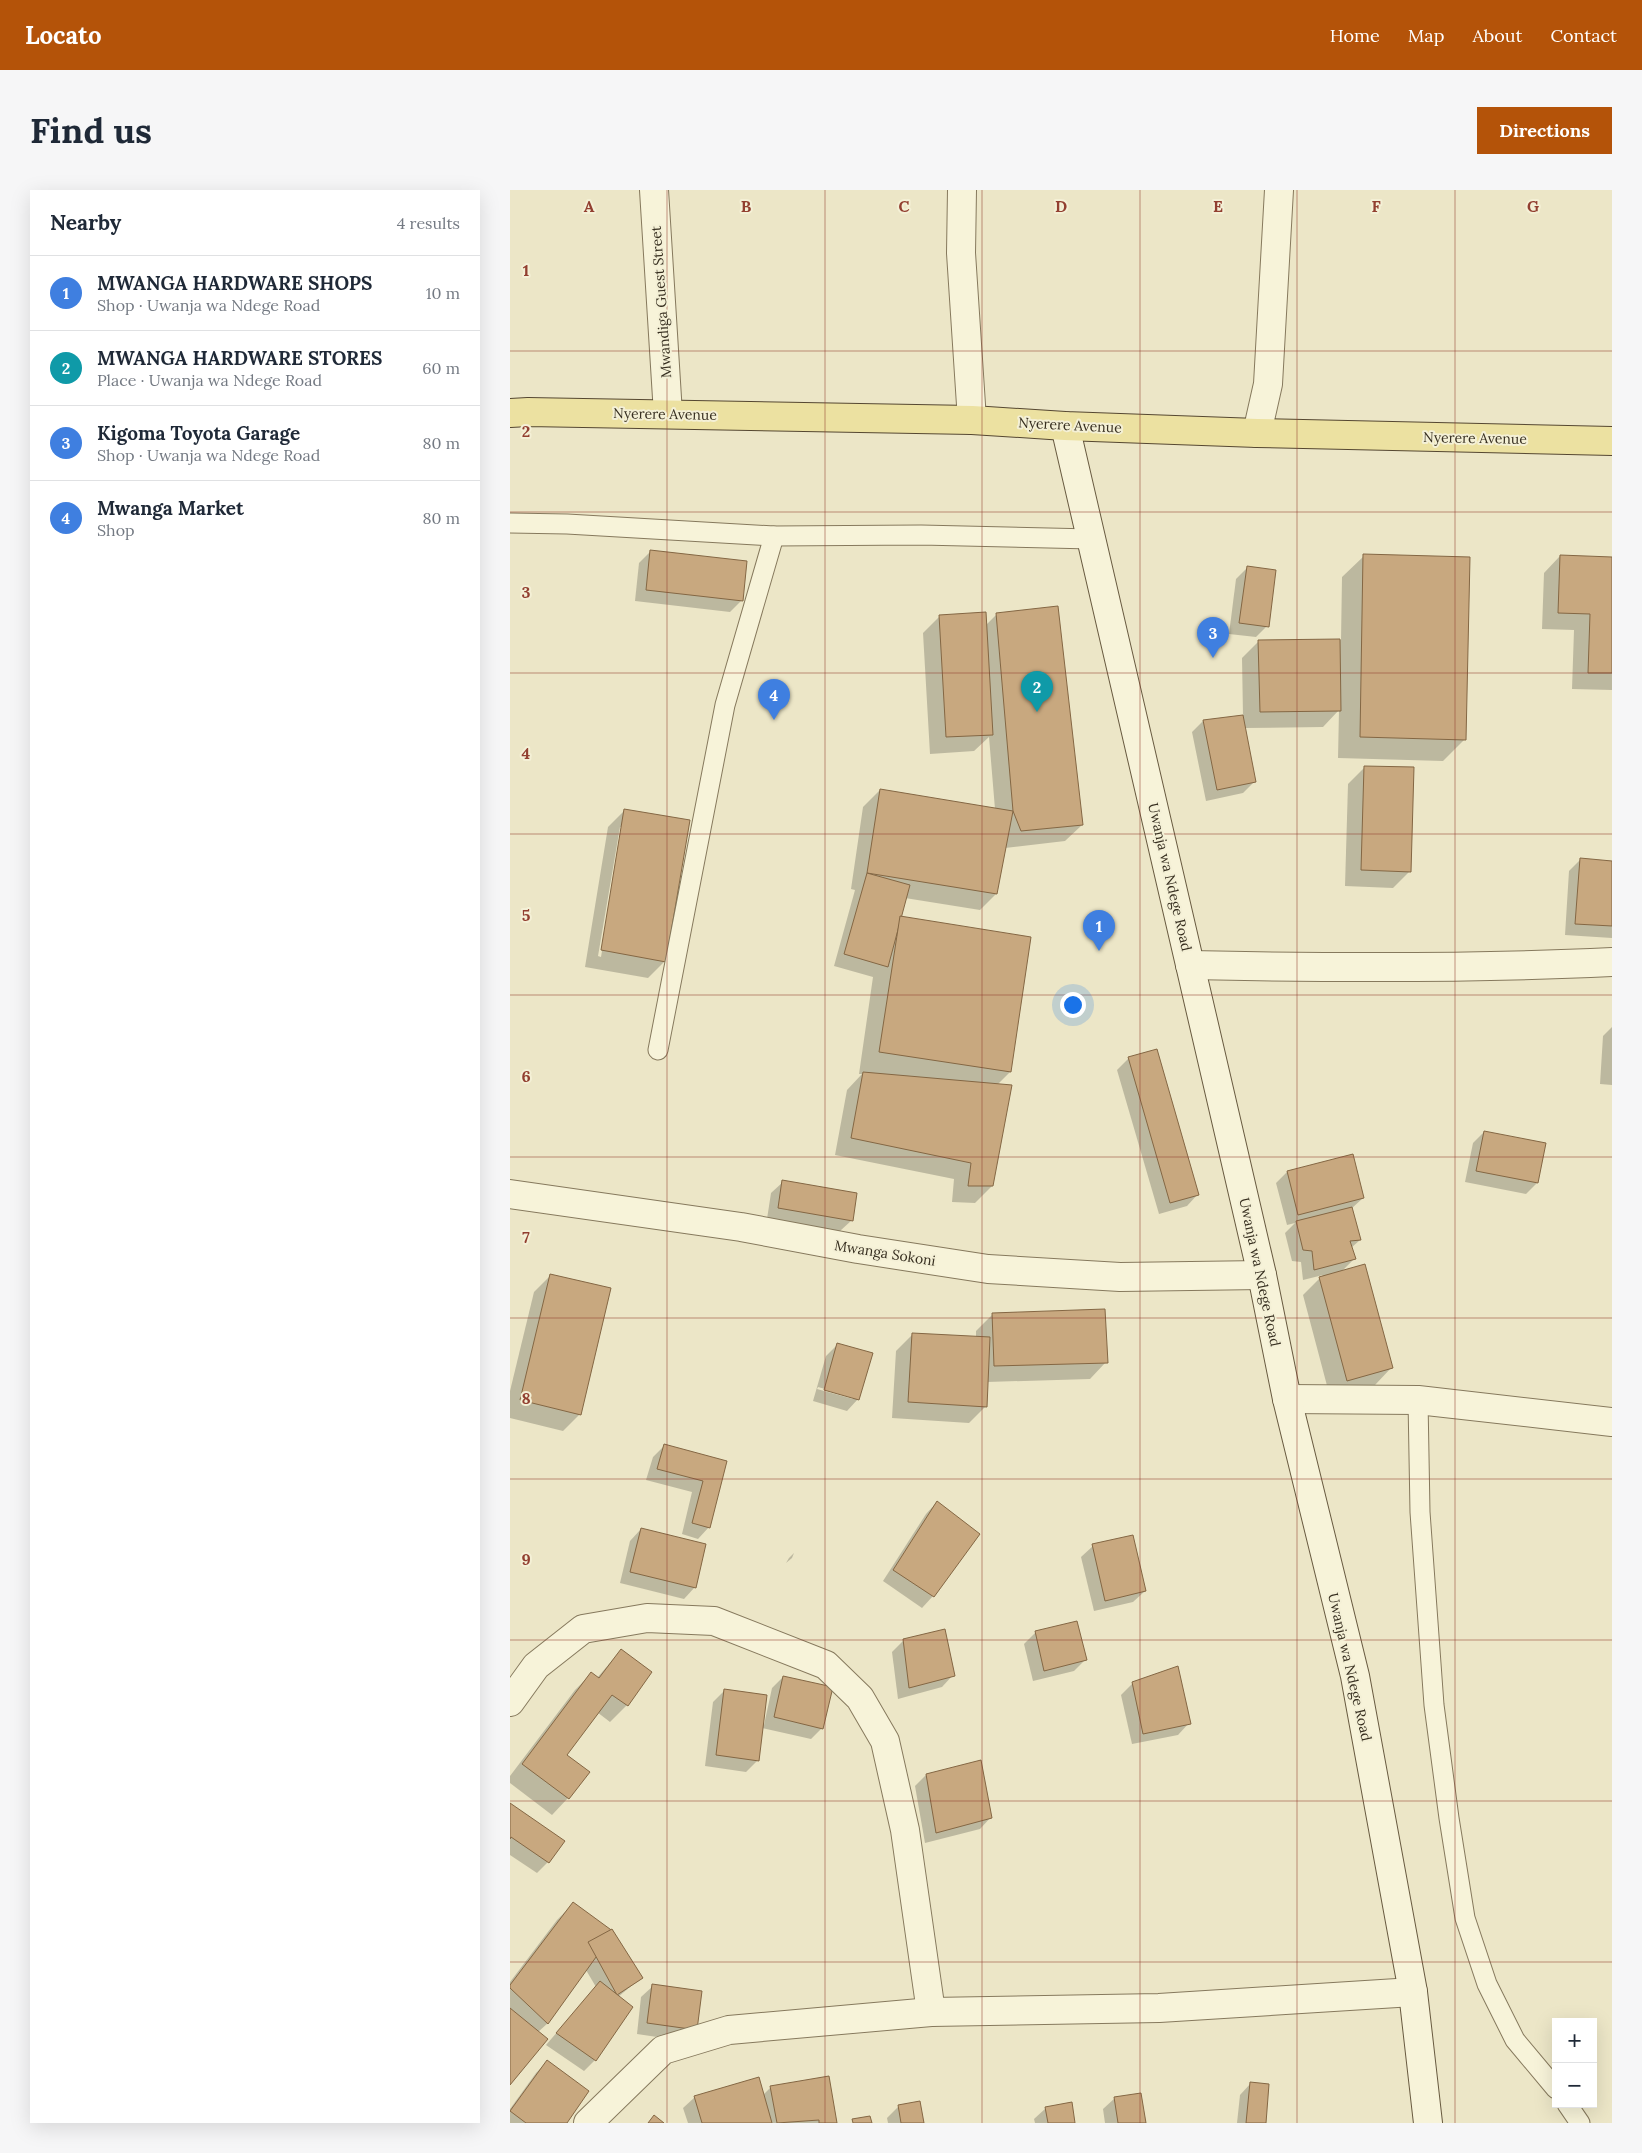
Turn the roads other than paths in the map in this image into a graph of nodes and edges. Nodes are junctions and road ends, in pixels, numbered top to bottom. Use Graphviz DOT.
graph roads {
  1 [pos="654,190"];
  2 [pos="962,190"];
  3 [pos="1279,190"];
  4 [pos="516,410"];
  5 [pos="668,414"];
  6 [pos="972,420"];
  7 [pos="1064,426"];
  8 [pos="1257,433"];
  9 [pos="1612,441"];
  10 [pos="510,523"];
  11 [pos="774,536"];
  12 [pos="1092,539"];
  13 [pos="1612,962"];
  14 [pos="1190,965"];
  15 [pos="658,1050"];
  16 [pos="510,1194"];
  17 [pos="1262,1275"];
  18 [pos="1287,1399"];
  19 [pos="1418,1400"];
  20 [pos="1612,1422"];
  21 [pos="510,1702"];
  22 [pos="1413,1992"];
  23 [pos="931,2012"];
  24 [pos="1552,2084"];
  25 [pos="1570,2108"];
  26 [pos="588,2123"];
  27 [pos="1428,2123"];
  28 [pos="1580,2123"];
  1 -- 5 [label="street, Mwandiga Guest Street"];
  2 -- 6 [label="street"];
  3 -- 8 [label="street"];
  4 -- 5 [label="main road, Nyerere Avenue"];
  5 -- 6 [label="main road, Nyerere Avenue"];
  6 -- 7 [label="main road, Nyerere Avenue"];
  7 -- 8 [label="main road, Nyerere Avenue"];
  7 -- 12 [label="street, Uwanja wa Ndege Road"];
  8 -- 9 [label="main road, Nyerere Avenue"];
  10 -- 11 [label="lane"];
  11 -- 12 [label="lane"];
  11 -- 15 [label="lane"];
  12 -- 14 [label="street, Uwanja wa Ndege Road"];
  13 -- 14 [label="street"];
  14 -- 17 [label="street, Uwanja wa Ndege Road"];
  16 -- 17 [label="street, Mwanga Sokoni"];
  17 -- 18 [label="street, Uwanja wa Ndege Road"];
  18 -- 19 [label="street"];
  18 -- 22 [label="street, Uwanja wa Ndege Road"];
  19 -- 20 [label="street"];
  19 -- 24 [label="lane"];
  21 -- 23 [label="street"];
  22 -- 23 [label="street"];
  22 -- 27 [label="street, Uwanja wa Ndege Road"];
  23 -- 26 [label="street"];
  25 -- 28 [label="lane"];
}
